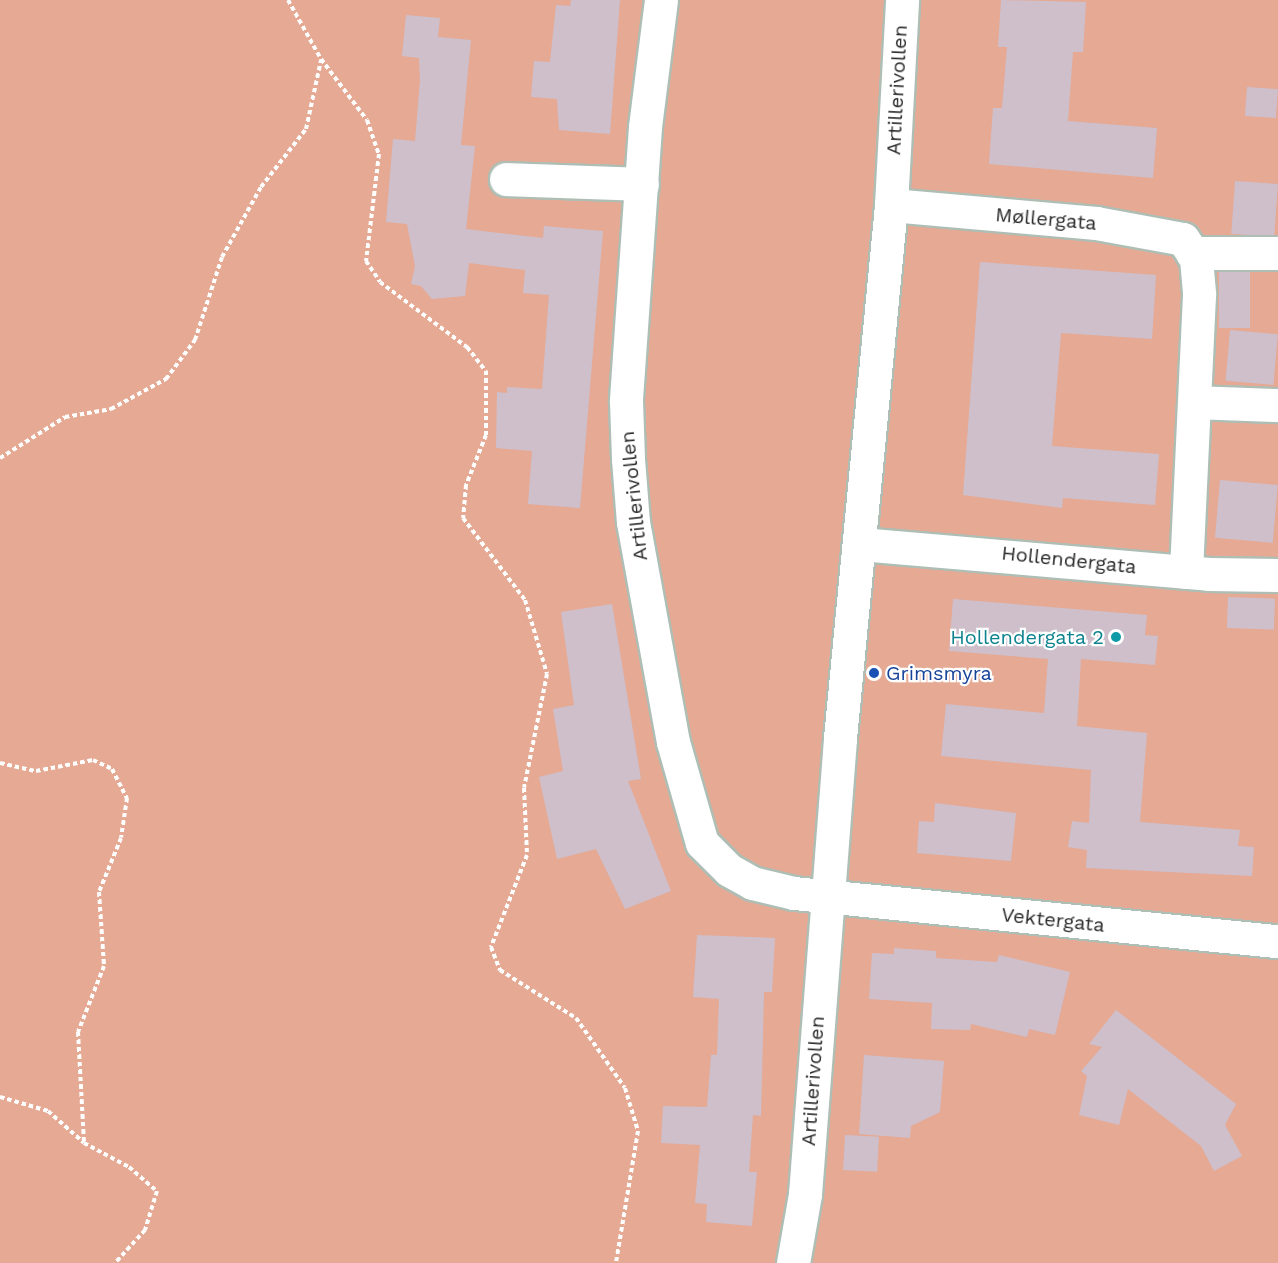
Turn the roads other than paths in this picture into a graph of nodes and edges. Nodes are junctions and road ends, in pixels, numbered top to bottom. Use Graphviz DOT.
graph roads {
  1 [pos="661,0"];
  2 [pos="902,0"];
  3 [pos="506,179"];
  4 [pos="642,184"];
  5 [pos="891,205"];
  6 [pos="1192,253"];
  7 [pos="1278,253"];
  8 [pos="1195,402"];
  9 [pos="1278,405"];
  10 [pos="860,544"];
  11 [pos="1186,572"];
  12 [pos="1278,575"];
  13 [pos="829,897"];
  14 [pos="1278,941"];
  15 [pos="793,1263"];
  1 -- 4 [label="street, Artillerivollen"];
  2 -- 5 [label="street, Artillerivollen"];
  3 -- 4 [label="street"];
  4 -- 13 [label="street, Artillerivollen"];
  5 -- 6 [label="street, Møllergata"];
  5 -- 10 [label="street, Artillerivollen"];
  6 -- 7 [label="street"];
  6 -- 8 [label="street"];
  8 -- 9 [label="street"];
  8 -- 11 [label="street"];
  10 -- 11 [label="street, Hollendergata"];
  10 -- 13 [label="street, Artillerivollen"];
  11 -- 12 [label="street, Hollendergata"];
  13 -- 14 [label="street, Vektergata"];
  13 -- 15 [label="street, Artillerivollen"];
}
